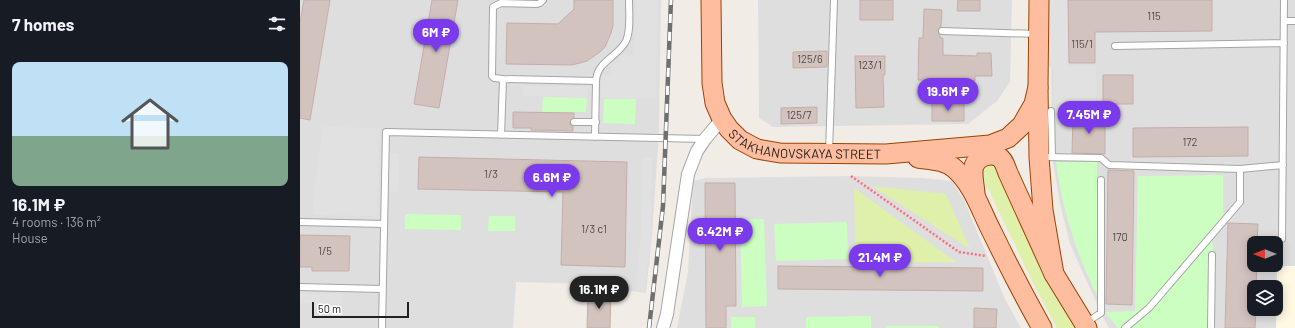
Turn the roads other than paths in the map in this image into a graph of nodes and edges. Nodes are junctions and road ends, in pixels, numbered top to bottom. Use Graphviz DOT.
graph roads {
  1 [pos="543,0"];
  2 [pos="629,0"];
  3 [pos="711,0"];
  4 [pos="834,0"];
  5 [pos="1039,0"];
  6 [pos="1284,0"];
  7 [pos="1284,21"];
  8 [pos="1295,21"];
  9 [pos="942,31"];
  10 [pos="1038,34"];
  11 [pos="1284,43"];
  12 [pos="1115,46"];
  13 [pos="503,79"];
  14 [pos="596,81"];
  15 [pos="1038,87"];
  16 [pos="1051,111"];
  17 [pos="722,119"];
  18 [pos="574,122"];
  19 [pos="596,122"];
  20 [pos="502,134"];
  21 [pos="595,136"];
  22 [pos="705,139"];
  23 [pos="829,154"];
  24 [pos="886,154"];
  25 [pos="1046,157"];
  26 [pos="1283,165"];
  27 [pos="1240,169"];
  28 [pos="1101,180"];
  29 [pos="976,196"];
  30 [pos="300,222"];
  31 [pos="384,224"];
  32 [pos="1282,236"];
  33 [pos="1212,255"];
  34 [pos="1054,274"];
  35 [pos="300,287"];
  36 [pos="382,289"];
  37 [pos="1086,326"];
  38 [pos="382,328"];
  39 [pos="662,328"];
  40 [pos="1042,328"];
  41 [pos="1125,328"];
  42 [pos="1211,328"];
  1 -- 13 [label="lane"];
  2 -- 14 [label="lane"];
  3 -- 17 [label="main road, STAKHANOVSKAYA STREET"];
  4 -- 23 [label="lane"];
  5 -- 10 [label="main road"];
  6 -- 7 [label="lane"];
  7 -- 8 [label="lane"];
  7 -- 11 [label="lane"];
  9 -- 10 [label="lane"];
  10 -- 15 [label="main road"];
  11 -- 12 [label="lane"];
  11 -- 26 [label="lane"];
  13 -- 14 [label="lane"];
  13 -- 20 [label="lane"];
  14 -- 19 [label="lane"];
  15 -- 24 [label="main road, STAKHANOVSKAYA STREET"];
  15 -- 25 [label="main road"];
  16 -- 25 [label="lane"];
  17 -- 22 [label="street"];
  17 -- 23 [label="main road, STAKHANOVSKAYA STREET"];
  18 -- 19 [label="lane"];
  19 -- 21 [label="lane"];
  20 -- 21 [label="lane"];
  20 -- 31 [label="lane"];
  21 -- 22 [label="lane"];
  22 -- 39 [label="street"];
  23 -- 24 [label="main road, STAKHANOVSKAYA STREET"];
  24 -- 29 [label="main road"];
  25 -- 27 [label="lane"];
  25 -- 34 [label="main road"];
  26 -- 27 [label="lane"];
  26 -- 32 [label="lane"];
  27 -- 41 [label="lane"];
  28 -- 37 [label="lane"];
  29 -- 34 [label="main road"];
  29 -- 40 [label="main road"];
  30 -- 31 [label="lane"];
  31 -- 36 [label="lane"];
  33 -- 42 [label="lane"];
  34 -- 37 [label="main road"];
  35 -- 36 [label="lane"];
  36 -- 38 [label="lane"];
}
